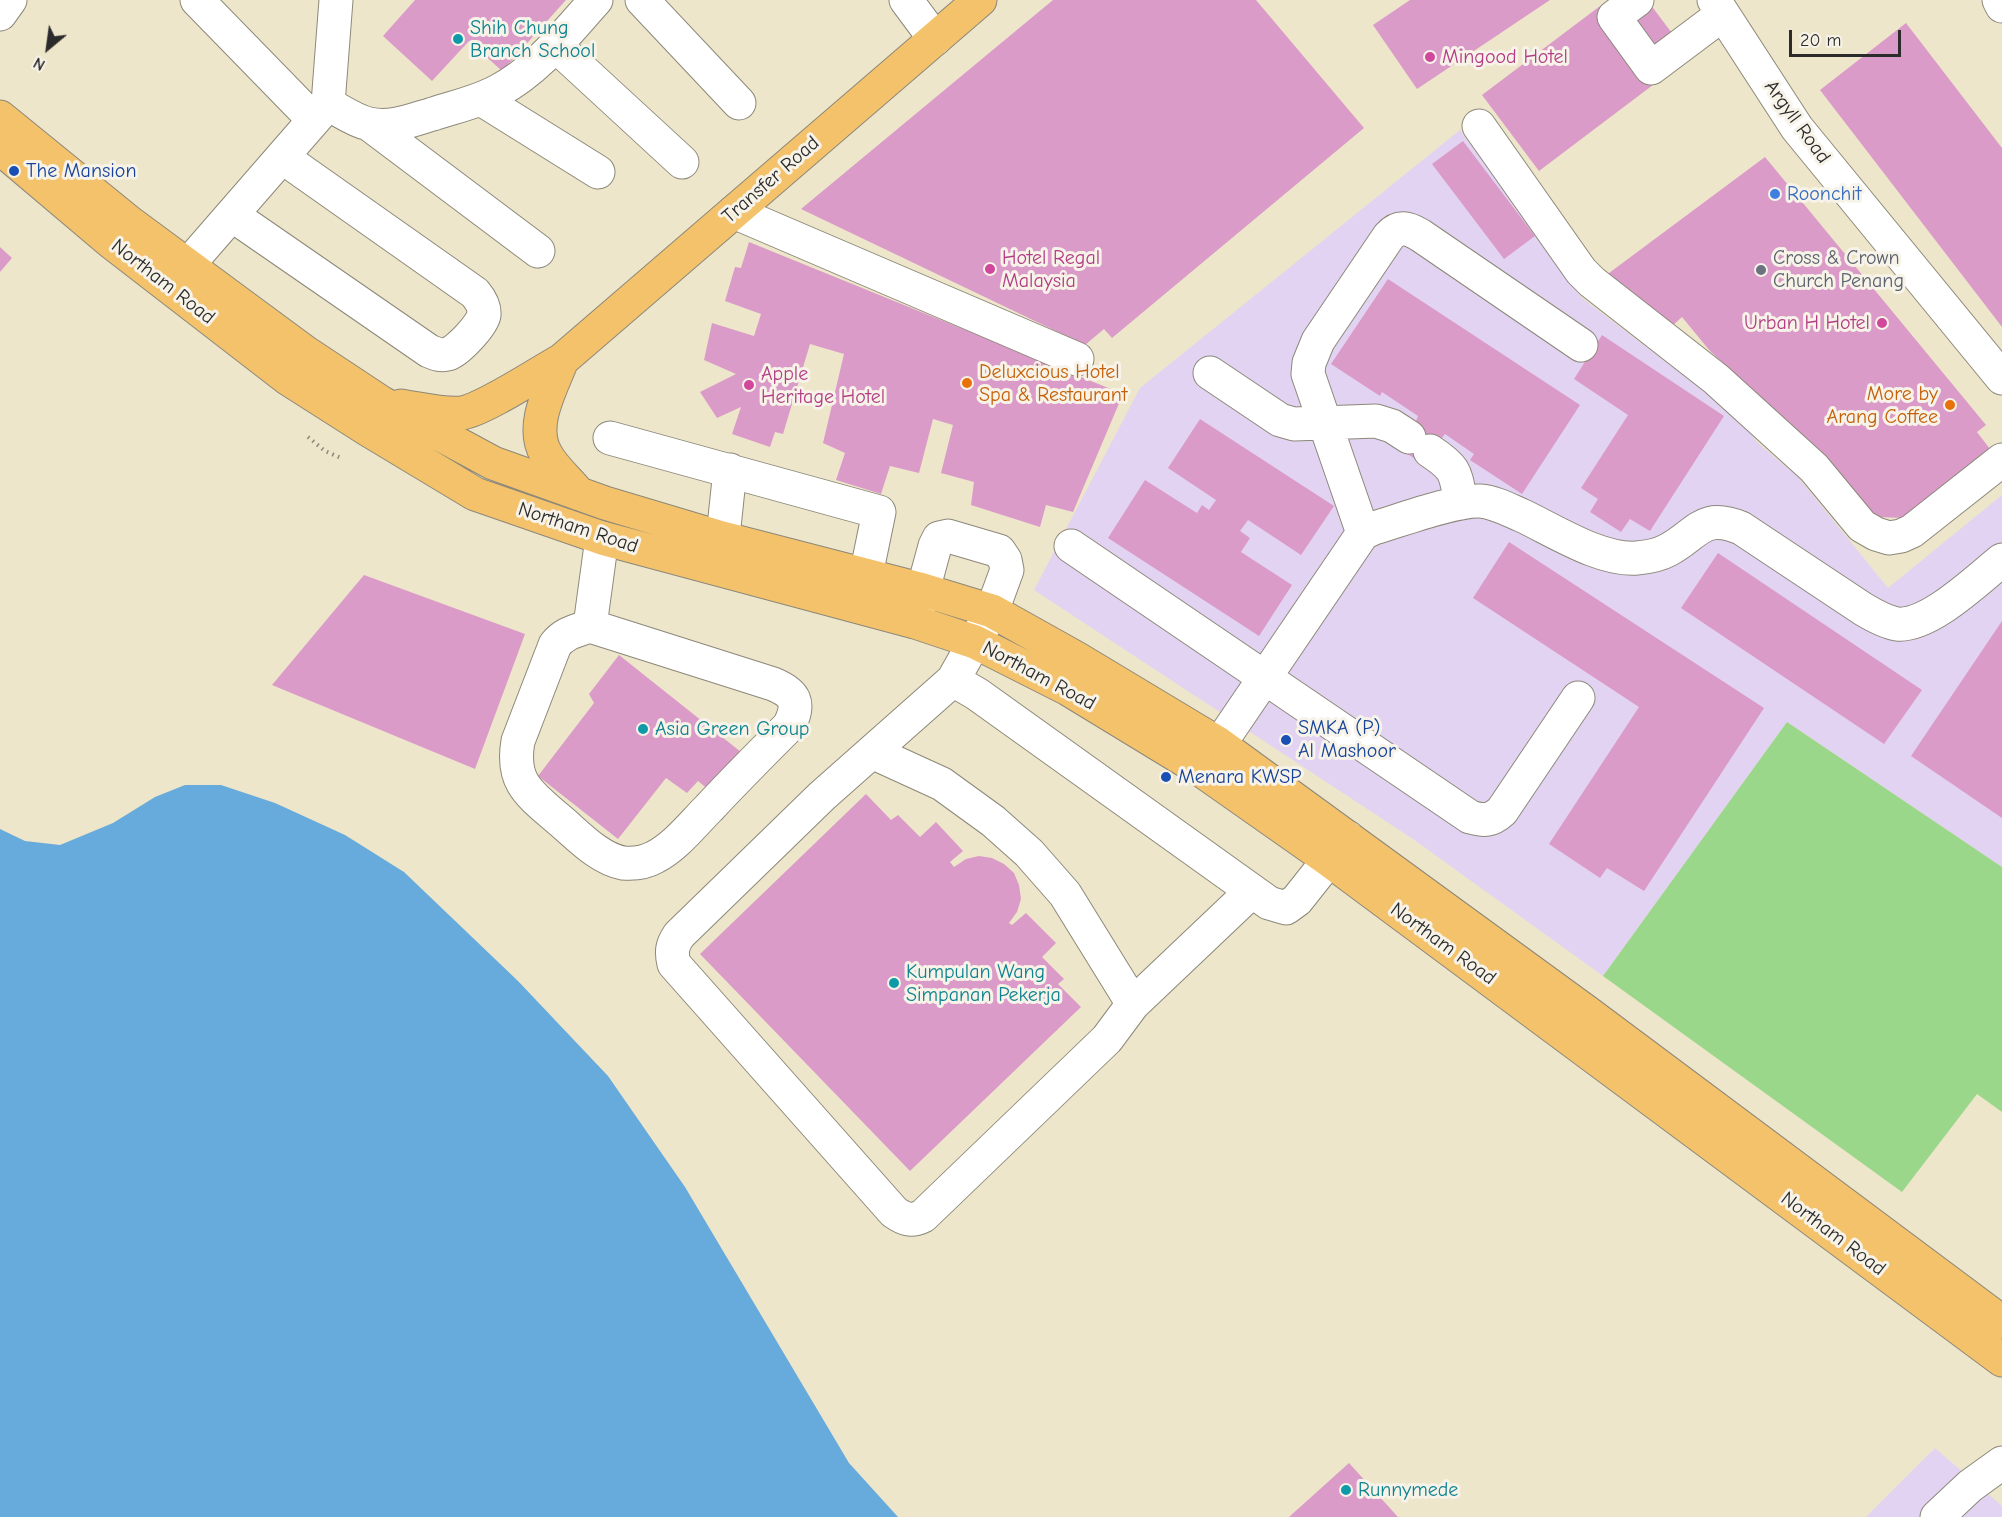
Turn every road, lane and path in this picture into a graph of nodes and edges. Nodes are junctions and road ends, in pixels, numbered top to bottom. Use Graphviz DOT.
graph roads {
  1 [pos="10,0"];
  2 [pos="197,0"];
  3 [pos="336,0"];
  4 [pos="596,0"];
  5 [pos="642,0"];
  6 [pos="906,0"];
  7 [pos="980,0"];
  8 [pos="1637,0"];
  9 [pos="1999,0"];
  10 [pos="2002,6"];
  11 [pos="1719,7"];
  12 [pos="0,14"];
  13 [pos="935,39"];
  14 [pos="555,45"];
  15 [pos="481,99"];
  16 [pos="739,103"];
  17 [pos="321,112"];
  18 [pos="0,117"];
  19 [pos="369,124"];
  20 [pos="1479,126"];
  21 [pos="0,148"];
  22 [pos="282,157"];
  23 [pos="682,162"];
  24 [pos="598,172"];
  25 [pos="734,212"];
  26 [pos="232,215"];
  27 [pos="538,251"];
  28 [pos="187,266"];
  29 [pos="1581,345"];
  30 [pos="1077,359"];
  31 [pos="562,360"];
  32 [pos="1210,373"];
  33 [pos="2002,378"];
  34 [pos="382,404"];
  35 [pos="1325,422"];
  36 [pos="610,438"];
  37 [pos="2002,460"];
  38 [pos="730,470"];
  39 [pos="579,494"];
  40 [pos="1461,503"];
  41 [pos="1363,533"];
  42 [pos="602,538"];
  43 [pos="1071,546"];
  44 [pos="721,554"];
  45 [pos="2002,560"];
  46 [pos="866,575"];
  47 [pos="923,590"];
  48 [pos="860,607"];
  49 [pos="992,611"];
  50 [pos="915,621"];
  51 [pos="590,626"];
  52 [pos="975,642"];
  53 [pos="1264,677"];
  54 [pos="952,680"];
  55 [pos="1578,698"];
  56 [pos="872,752"];
  57 [pos="1210,757"];
  58 [pos="1338,848"];
  59 [pos="1251,892"];
  60 [pos="1133,1004"];
  61 [pos="2002,1322"];
  62 [pos="2002,1360"];
  63 [pos="2000,1467"];
  64 [pos="1951,1512"];
  1 -- 12 [label="street"];
  2 -- 17 [label="street"];
  3 -- 17 [label="street"];
  4 -- 14 [label="street"];
  5 -- 16 [label="street"];
  6 -- 13 [label="street"];
  7 -- 13 [label="main road, Transfer Road"];
  8 -- 11 [label="street"];
  9 -- 10 [label="street"];
  11 -- 33 [label="street, Argyll Road"];
  13 -- 25 [label="main road, Transfer Road"];
  14 -- 15 [label="street"];
  14 -- 23 [label="street"];
  15 -- 19 [label="street"];
  15 -- 24 [label="street"];
  17 -- 19 [label="street"];
  17 -- 22 [label="street"];
  18 -- 28 [label="main road, Northam Road"];
  19 -- 27 [label="street"];
  20 -- 37 [label="street"];
  21 -- 42 [label="main road, Northam Road"];
  22 -- 26 [label="street"];
  22 -- 26 [label="street"];
  25 -- 30 [label="street"];
  25 -- 31 [label="main road, Transfer Road"];
  26 -- 28 [label="street"];
  28 -- 34 [label="main road, Northam Road"];
  29 -- 35 [label="street"];
  31 -- 34 [label="main road, Transfer Road"];
  31 -- 39 [label="main road, Transfer Road"];
  32 -- 35 [label="street"];
  34 -- 39 [label="main road, Northam Road"];
  35 -- 40 [label="street"];
  35 -- 41 [label="street"];
  36 -- 38 [label="street"];
  38 -- 44 [label="street"];
  38 -- 46 [label="street"];
  39 -- 44 [label="main road, Northam Road"];
  40 -- 41 [label="street"];
  40 -- 45 [label="street"];
  41 -- 53 [label="street"];
  42 -- 44 [label="main road, Northam Road"];
  42 -- 51 [label="street"];
  43 -- 53 [label="street"];
  44 -- 46 [label="main road, Northam Road"];
  44 -- 48 [label="main road, Northam Road"];
  46 -- 47 [label="main road, Northam Road"];
  46 -- 48 [label="street"];
  47 -- 49 [label="main road, Northam Road"];
  47 -- 49 [label="street"];
  47 -- 50 [label="street"];
  48 -- 50 [label="main road, Northam Road"];
  49 -- 52 [label="street"];
  49 -- 57 [label="main road, Northam Road"];
  50 -- 52 [label="main road, Northam Road"];
  51 -- 51 [label="street"];
  52 -- 54 [label="street"];
  52 -- 57 [label="main road, Northam Road"];
  53 -- 55 [label="street"];
  53 -- 57 [label="street"];
  54 -- 56 [label="street"];
  54 -- 59 [label="street"];
  56 -- 60 [label="street"];
  56 -- 60 [label="street"];
  57 -- 58 [label="main road, Northam Road"];
  58 -- 59 [label="street"];
  58 -- 61 [label="main road, Northam Road"];
  58 -- 62 [label="main road, Northam Road"];
  59 -- 60 [label="street"];
  63 -- 64 [label="street"];
}
